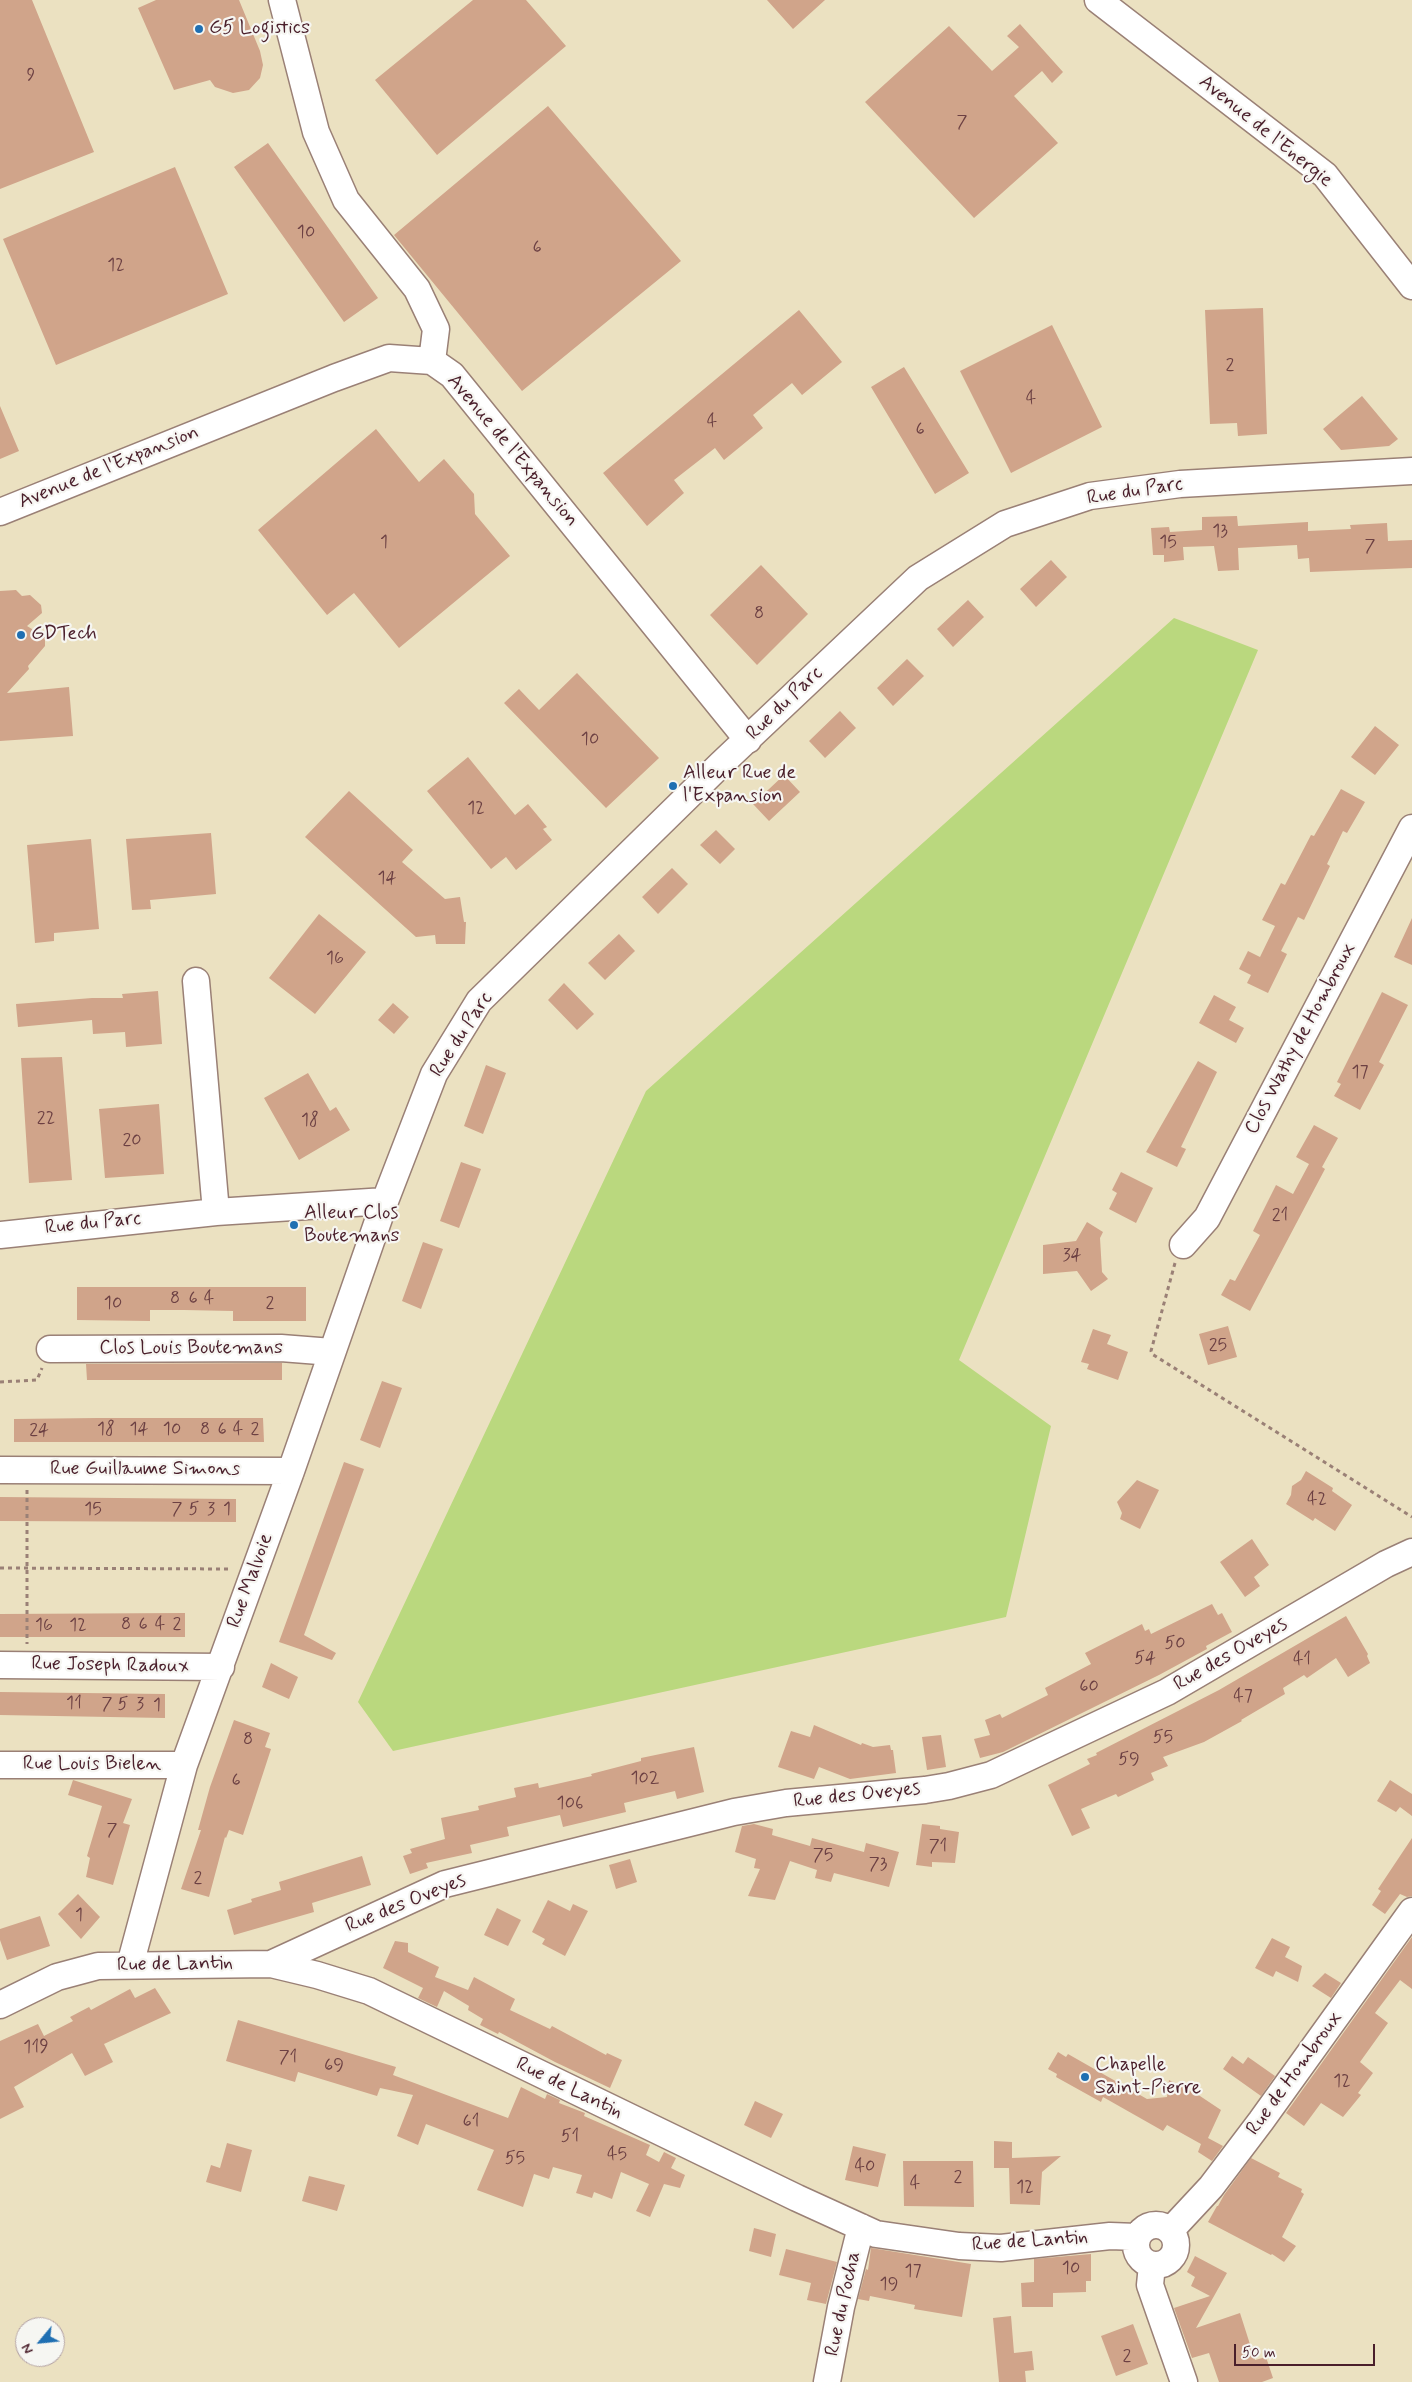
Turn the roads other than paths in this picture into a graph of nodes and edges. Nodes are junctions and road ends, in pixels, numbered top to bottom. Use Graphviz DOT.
graph roads {
  1 [pos="282,0"];
  2 [pos="1098,0"];
  3 [pos="1412,286"];
  4 [pos="432,361"];
  5 [pos="1412,471"];
  6 [pos="0,512"];
  7 [pos="748,740"];
  8 [pos="1412,828"];
  9 [pos="196,981"];
  10 [pos="385,1201"];
  11 [pos="216,1212"];
  12 [pos="0,1235"];
  13 [pos="1183,1245"];
  14 [pos="50,1349"];
  15 [pos="332,1352"];
  16 [pos="0,1470"];
  17 [pos="291,1471"];
  18 [pos="1412,1552"];
  19 [pos="0,1664"];
  20 [pos="221,1668"];
  21 [pos="184,1765"];
  22 [pos="0,1766"];
  23 [pos="1412,1911"];
  24 [pos="271,1964"];
  25 [pos="130,1965"];
  26 [pos="0,2005"];
  27 [pos="861,2227"];
  28 [pos="1170,2230"];
  29 [pos="1137,2237"];
  30 [pos="1152,2265"];
  31 [pos="828,2382"];
  32 [pos="1184,2382"];
  1 -- 4 [label="street"];
  2 -- 3 [label="street, Avenue de l'Energie"];
  4 -- 6 [label="street, Avenue de l'Expansion"];
  4 -- 7 [label="street, Avenue de l'Expansion"];
  5 -- 7 [label="street, Rue du Parc"];
  7 -- 10 [label="street, Rue du Parc"];
  8 -- 13 [label="street, Clos Wathy de Hombroux"];
  9 -- 11 [label="street"];
  10 -- 11 [label="street, Rue du Parc"];
  10 -- 15 [label="street, Rue Malvoie"];
  11 -- 12 [label="street, Rue du Parc"];
  14 -- 15 [label="street, Clos Louis Boutemans"];
  15 -- 17 [label="street, Rue Malvoie"];
  16 -- 17 [label="street, Rue Guillaume Simons"];
  17 -- 20 [label="street, Rue Malvoie"];
  18 -- 24 [label="street, Rue des Oveyes"];
  19 -- 20 [label="street, Rue Joseph Radoux"];
  20 -- 21 [label="street, Rue Malvoie"];
  21 -- 22 [label="street, Rue Louis Bielen"];
  21 -- 25 [label="street, Rue Malvoie"];
  23 -- 28 [label="street, Rue de Hombroux"];
  24 -- 25 [label="street, Rue de Lantin"];
  24 -- 27 [label="street, Rue de Lantin"];
  25 -- 26 [label="street, Rue de Lantin"];
  27 -- 29 [label="street, Rue de Lantin"];
  27 -- 31 [label="street, Rue du Pocha"];
  28 -- 29 [label="street"];
  28 -- 30 [label="street"];
  29 -- 30 [label="street"];
  30 -- 32 [label="street"];
}
